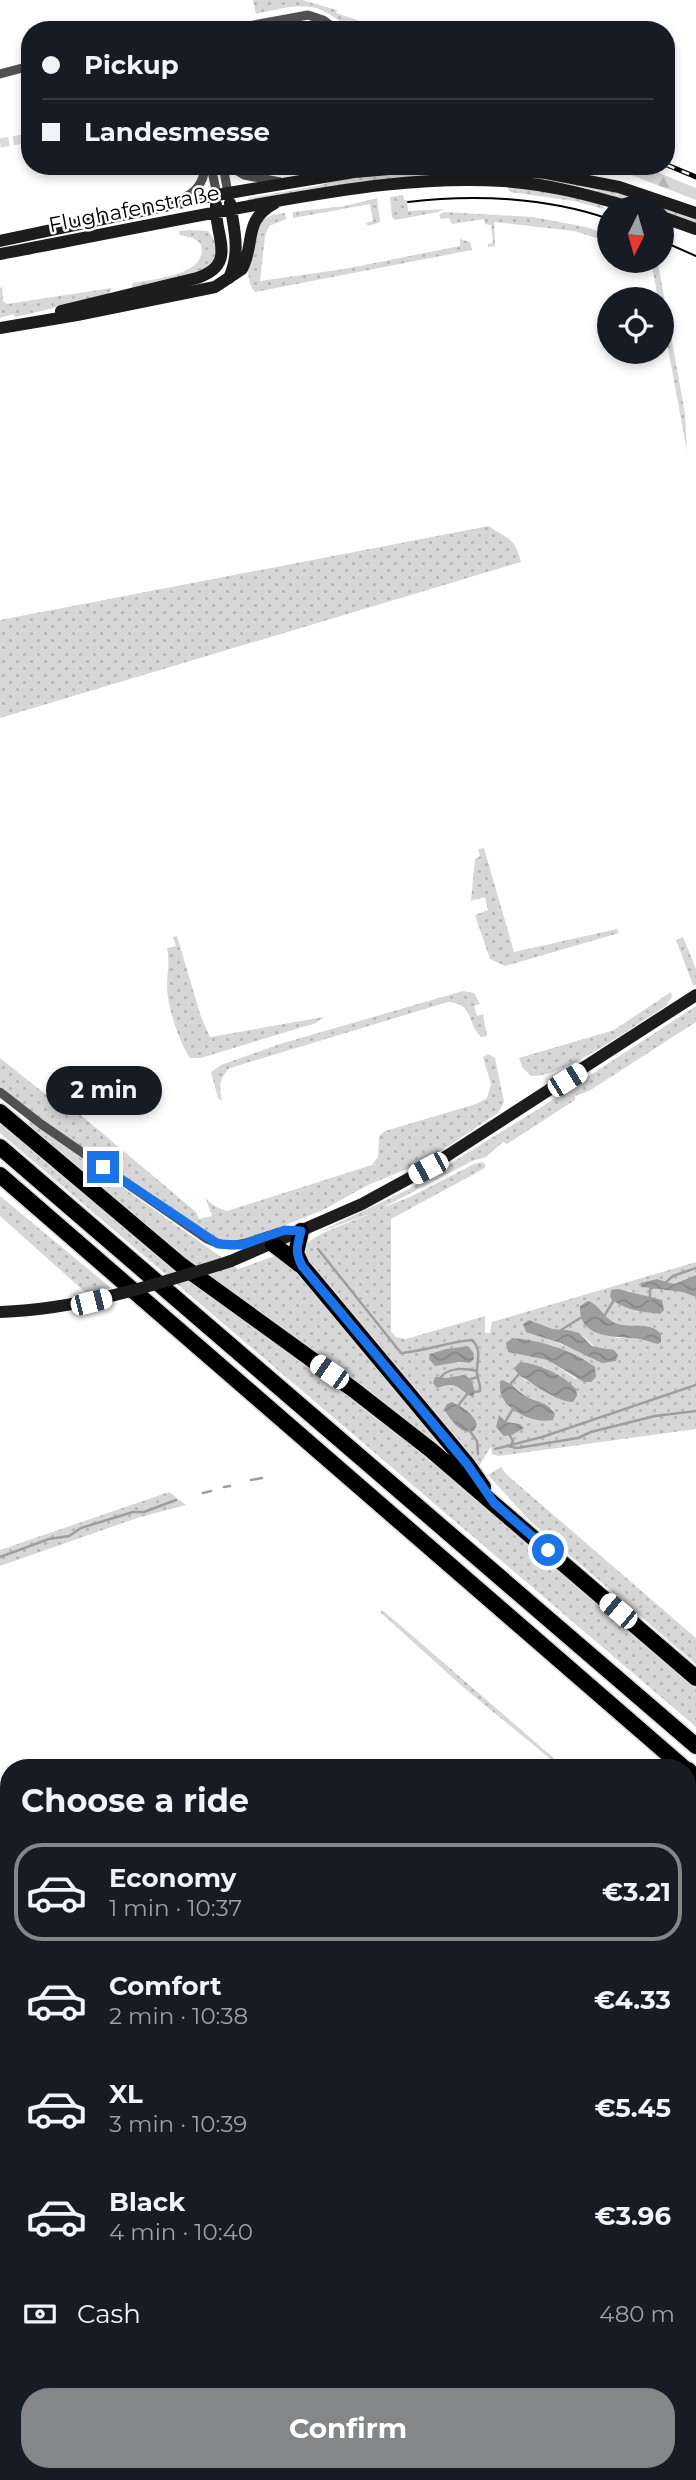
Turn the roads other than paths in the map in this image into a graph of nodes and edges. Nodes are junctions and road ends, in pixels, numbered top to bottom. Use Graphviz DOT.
graph roads {
  1 [pos="275,21"];
  2 [pos="324,21"];
  3 [pos="21,68"];
  4 [pos="0,74"];
  5 [pos="203,175"];
  6 [pos="215,175"];
  7 [pos="223,175"];
  8 [pos="244,175"];
  9 [pos="339,175"];
  10 [pos="458,175"];
  11 [pos="502,175"];
  12 [pos="564,175"];
  13 [pos="286,183"];
  14 [pos="223,194"];
  15 [pos="597,198"];
  16 [pos="287,200"];
  17 [pos="171,204"];
  18 [pos="230,209"];
  19 [pos="216,212"];
  20 [pos="696,213"];
  21 [pos="674,221"];
  22 [pos="696,229"];
  23 [pos="0,241"];
  24 [pos="0,254"];
  25 [pos="229,278"];
  26 [pos="696,995"];
  27 [pos="0,1092"];
  28 [pos="0,1112"];
  29 [pos="0,1147"];
  30 [pos="0,1175"];
  31 [pos="301,1231"];
  32 [pos="273,1244"];
  33 [pos="302,1266"];
  34 [pos="0,1312"];
  35 [pos="494,1503"];
  36 [pos="696,1678"];
  37 [pos="696,1746"];
  38 [pos="674,1759"];
  1 -- 2 [label="street"];
  3 -- 4 [label="street"];
  5 -- 17 [label="street"];
  6 -- 14 [label="street"];
  7 -- 14 [label="street"];
  8 -- 13 [label="street"];
  9 -- 13 [label="main road, Flughafenstraße"];
  10 -- 16 [label="main road, Flughafenstraße"];
  11 -- 15 [label="main road, Flughafenstraße"];
  12 -- 20 [label="main road, Flughafenstraße"];
  13 -- 14 [label="main road, Flughafenstraße"];
  14 -- 17 [label="main road, Flughafenstraße"];
  14 -- 18 [label="main road"];
  14 -- 19 [label="main road"];
  16 -- 18 [label="main road, Flughafenstraße"];
  16 -- 25 [label="main road"];
  17 -- 23 [label="main road, Flughafenstraße"];
  18 -- 19 [label="main road, Flughafenstraße"];
  18 -- 25 [label="main road"];
  19 -- 24 [label="main road, Flughafenstraße"];
  19 -- 25 [label="main road"];
  21 -- 22 [label="main road"];
  26 -- 31 [label="main road"];
  27 -- 31 [label="street"];
  28 -- 35 [label="highway"];
  29 -- 37 [label="highway"];
  30 -- 38 [label="highway"];
  31 -- 32 [label="main road"];
  31 -- 33 [label="highway"];
  32 -- 33 [label="highway"];
  32 -- 34 [label="main road, bridge"];
  33 -- 35 [label="highway"];
  35 -- 36 [label="highway"];
}
